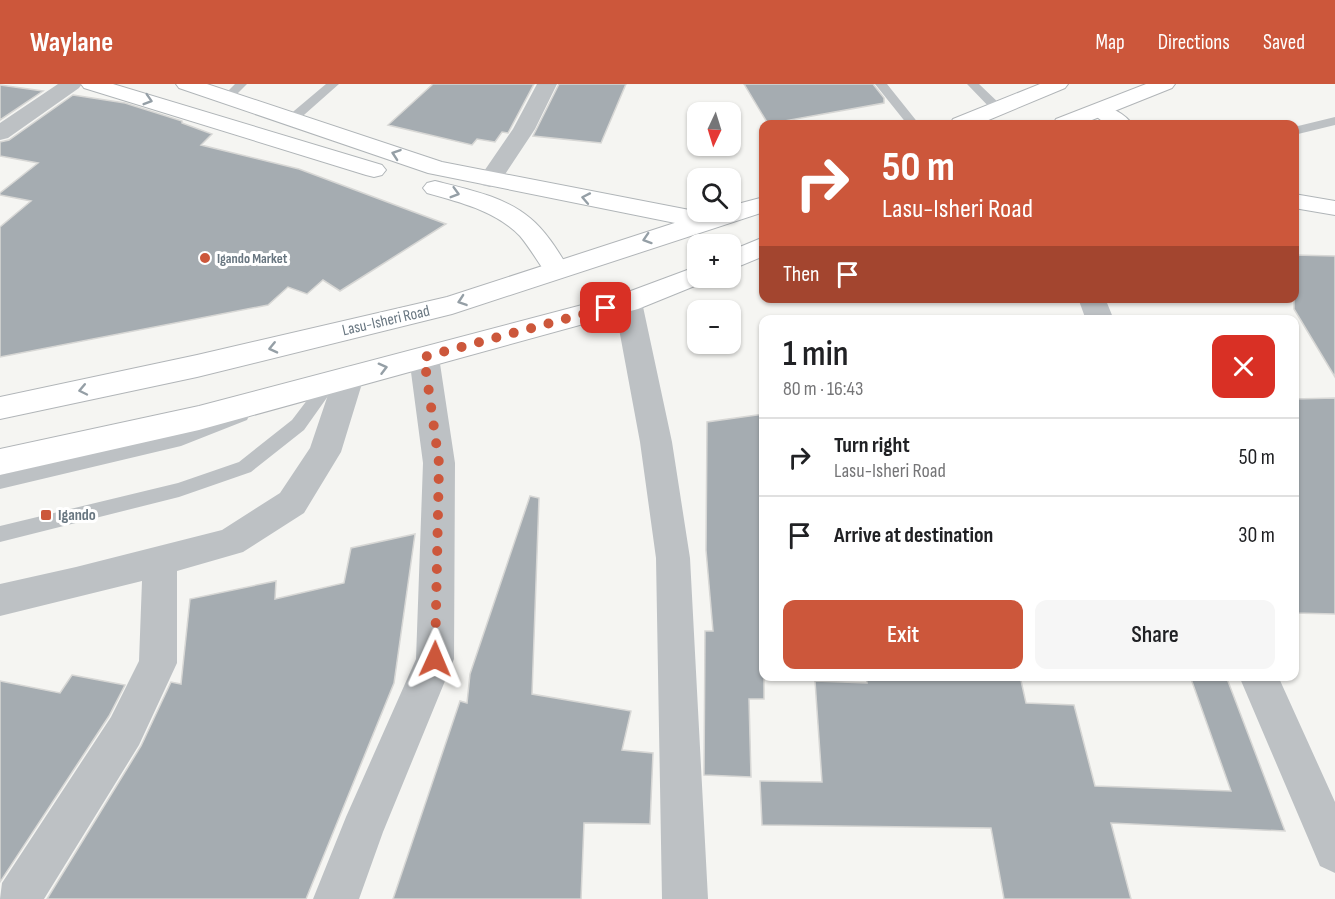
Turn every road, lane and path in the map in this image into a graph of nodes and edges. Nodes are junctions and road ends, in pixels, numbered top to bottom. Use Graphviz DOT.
graph roads {
  1 [pos="72,84"];
  2 [pos="92,84"];
  3 [pos="186,84"];
  4 [pos="333,84"];
  5 [pos="547,84"];
  6 [pos="881,84"];
  7 [pos="972,84"];
  8 [pos="1058,84"];
  9 [pos="1165,84"];
  10 [pos="234,91"];
  11 [pos="998,109"];
  12 [pos="1100,111"];
  13 [pos="292,119"];
  14 [pos="910,120"];
  15 [pos="971,120"];
  16 [pos="1075,120"];
  17 [pos="1115,120"];
  18 [pos="1335,121"];
  19 [pos="1299,130"];
  20 [pos="0,133"];
  21 [pos="490,180"];
  22 [pos="1299,203"];
  23 [pos="1299,204"];
  24 [pos="759,205"];
  25 [pos="1335,208"];
  26 [pos="741,211"];
  27 [pos="1335,214"];
  28 [pos="687,218"];
  29 [pos="702,222"];
  30 [pos="759,248"];
  31 [pos="741,256"];
  32 [pos="556,269"];
  33 [pos="687,279"];
  34 [pos="628,302"];
  35 [pos="424,357"];
  36 [pos="340,380"];
  37 [pos="265,399"];
  38 [pos="0,408"];
  39 [pos="0,462"];
  40 [pos="0,482"];
  41 [pos="0,534"];
  42 [pos="160,561"];
  43 [pos="0,600"];
  44 [pos="1260,681"];
  45 [pos="1335,851"];
  46 [pos="18,899"];
  47 [pos="336,899"];
  48 [pos="685,899"];
  1 -- 20 [label="street"];
  2 -- 32 [label="main road, one-way"];
  3 -- 10 [label="main road"];
  4 -- 13 [label="lane"];
  5 -- 21 [label="street"];
  6 -- 14 [label="lane"];
  7 -- 11 [label="lane"];
  8 -- 11 [label="main road"];
  9 -- 12 [label="main road"];
  10 -- 13 [label="main road"];
  11 -- 15 [label="main road"];
  12 -- 16 [label="main road"];
  12 -- 17 [label="main road"];
  21 -- 13 [label="main road, one-way"];
  18 -- 19 [label="lane"];
  28 -- 21 [label="main road, one-way"];
  22 -- 25 [label="main road"];
  23 -- 27 [label="main road"];
  24 -- 26 [label="main road, Lasu-Isheri Road"];
  29 -- 32 [label="main road, Lasu-Isheri Road, one-way"];
  30 -- 31 [label="main road"];
  32 -- 38 [label="main road, Lasu-Isheri Road, one-way"];
  33 -- 34 [label="main road"];
  34 -- 35 [label="main road"];
  34 -- 48 [label="street"];
  36 -- 35 [label="main road, one-way"];
  35 -- 47 [label="street"];
  36 -- 37 [label="main road"];
  36 -- 41 [label="lane"];
  36 -- 42 [label="street"];
  37 -- 39 [label="main road"];
  37 -- 40 [label="lane"];
  42 -- 43 [label="street"];
  42 -- 46 [label="street"];
  44 -- 45 [label="street"];
}
